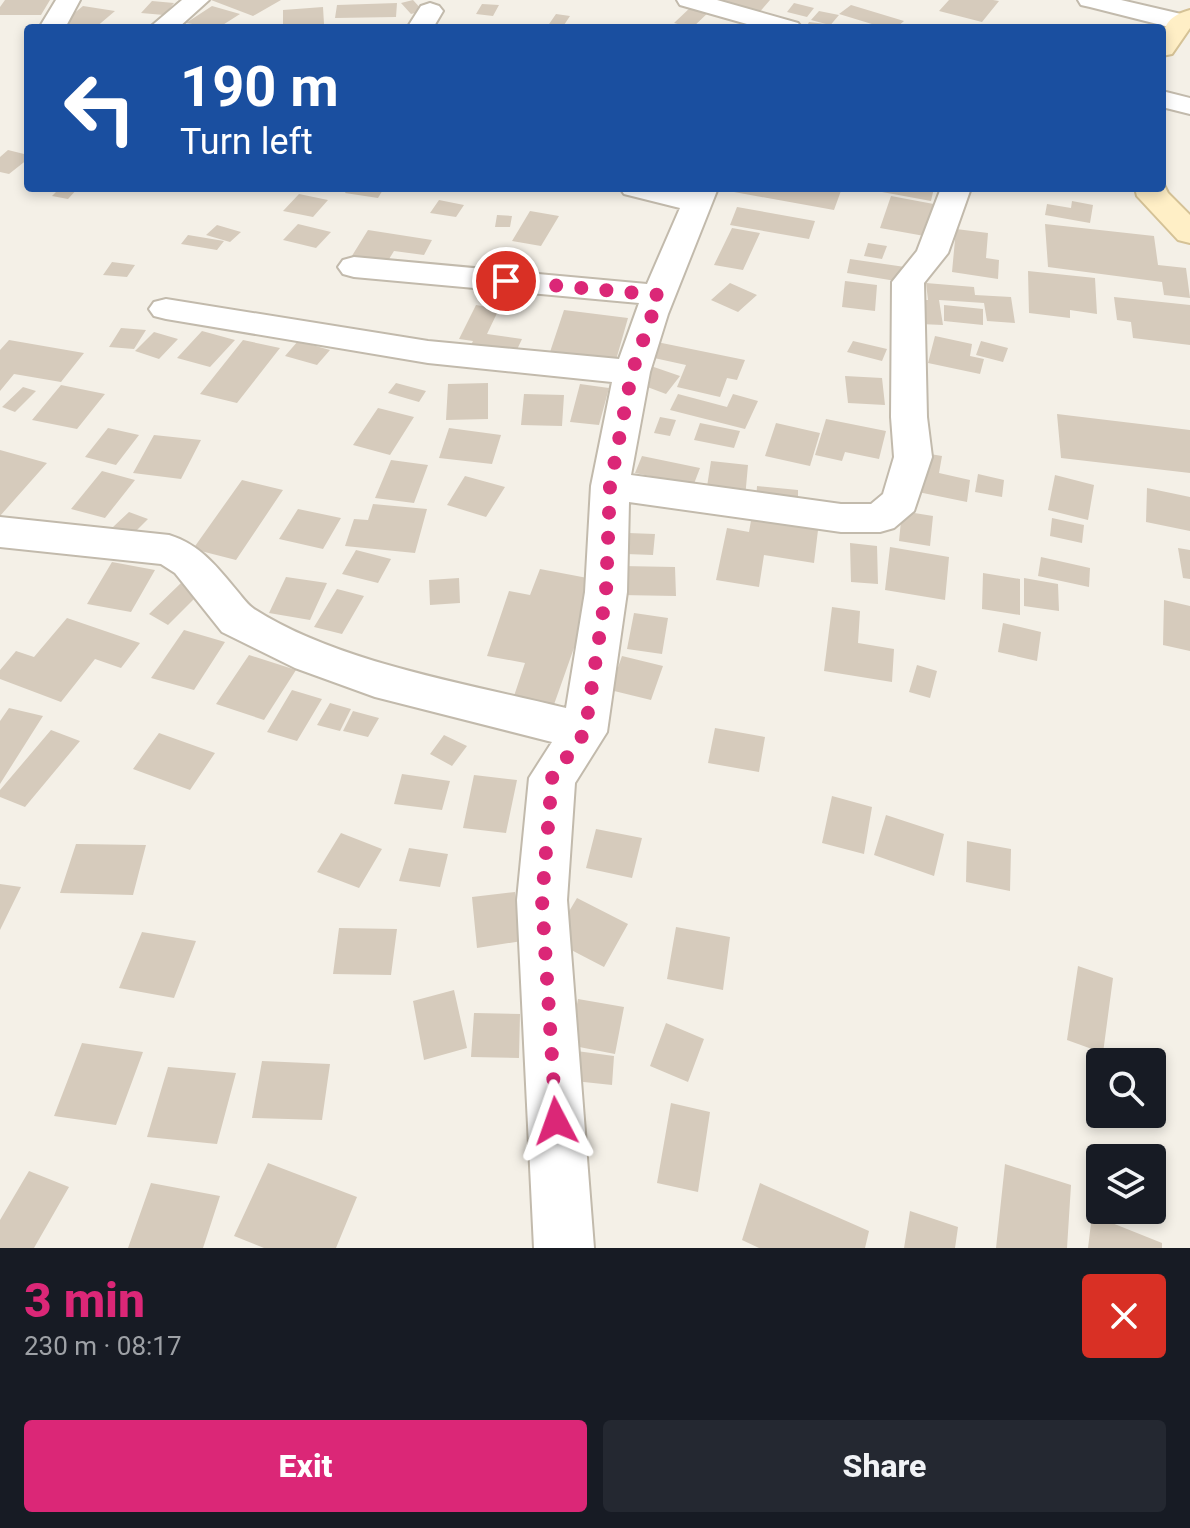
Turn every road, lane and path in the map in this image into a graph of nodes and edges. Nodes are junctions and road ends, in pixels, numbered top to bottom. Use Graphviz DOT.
graph roads {
  1 [pos="68,0"];
  2 [pos="197,0"];
  3 [pos="689,0"];
  4 [pos="1090,0"];
  5 [pos="1186,20"];
  6 [pos="54,24"];
  7 [pos="167,24"];
  8 [pos="775,24"];
  9 [pos="1166,43"];
  10 [pos="1166,100"];
  11 [pos="1190,106"];
  12 [pos="672,192"];
  13 [pos="955,192"];
  14 [pos="1152,192"];
  15 [pos="700,195"];
  16 [pos="1190,233"];
  17 [pos="354,267"];
  18 [pos="659,295"];
  19 [pos="166,309"];
  20 [pos="632,372"];
  21 [pos="610,486"];
  22 [pos="0,532"];
  23 [pos="585,732"];
  24 [pos="564,1248"];
  1 -- 6 [label="street"];
  2 -- 7 [label="street"];
  3 -- 8 [label="street"];
  4 -- 5 [label="street"];
  5 -- 9 [label="main road"];
  10 -- 11 [label="street"];
  12 -- 15 [label="street"];
  13 -- 21 [label="street"];
  14 -- 16 [label="main road"];
  15 -- 18 [label="street"];
  17 -- 18 [label="street"];
  18 -- 20 [label="street"];
  19 -- 20 [label="street"];
  20 -- 21 [label="street"];
  21 -- 23 [label="street"];
  22 -- 23 [label="street"];
  23 -- 24 [label="street"];
}
